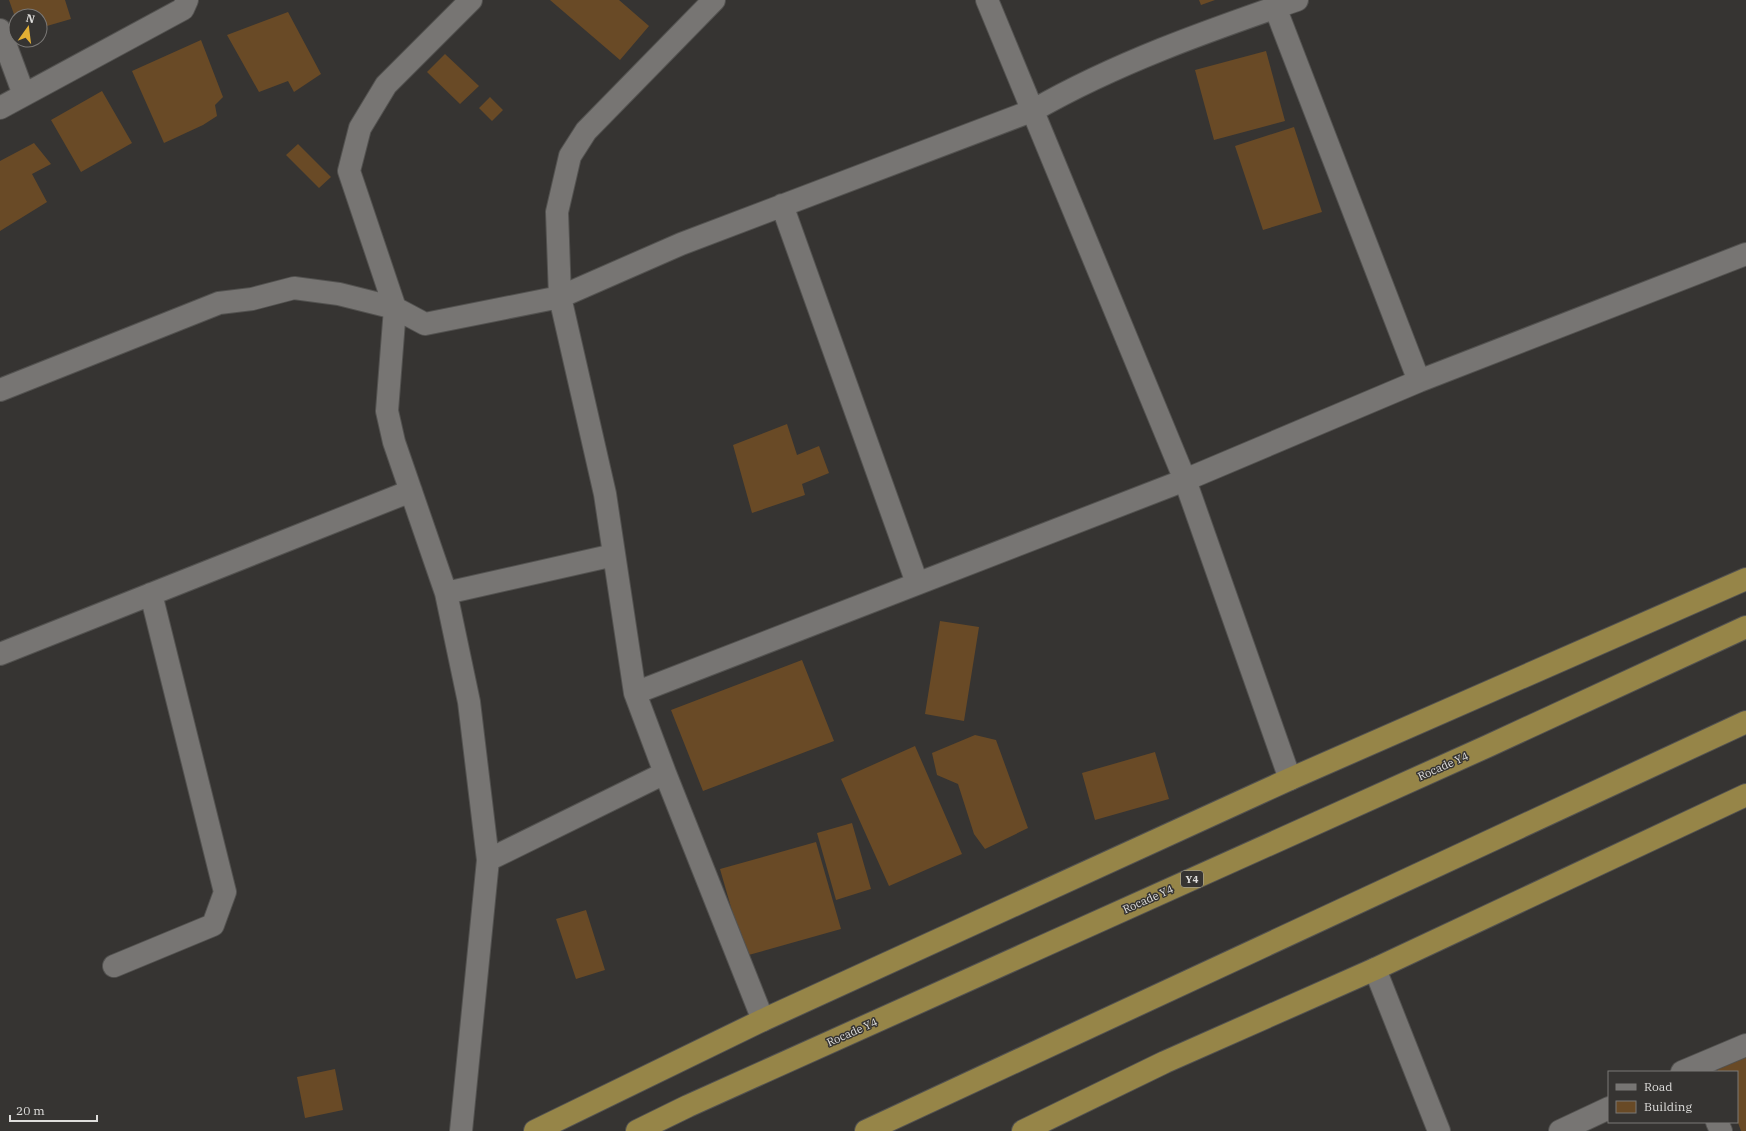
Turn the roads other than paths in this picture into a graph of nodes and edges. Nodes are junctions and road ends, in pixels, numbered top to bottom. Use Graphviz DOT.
graph roads {
  1 [pos="188,0"];
  2 [pos="471,0"];
  3 [pos="714,0"];
  4 [pos="987,0"];
  5 [pos="1297,0"];
  6 [pos="1275,7"];
  7 [pos="0,30"];
  8 [pos="24,95"];
  9 [pos="0,108"];
  10 [pos="1034,110"];
  11 [pos="782,205"];
  12 [pos="1746,254"];
  13 [pos="560,297"];
  14 [pos="395,308"];
  15 [pos="1419,381"];
  16 [pos="0,390"];
  17 [pos="1185,480"];
  18 [pos="411,491"];
  19 [pos="614,555"];
  20 [pos="1746,579"];
  21 [pos="917,584"];
  22 [pos="446,593"];
  23 [pos="151,594"];
  24 [pos="1746,627"];
  25 [pos="0,654"];
  26 [pos="635,693"];
  27 [pos="1746,722"];
  28 [pos="665,773"];
  29 [pos="1290,779"];
  30 [pos="1746,795"];
  31 [pos="488,860"];
  32 [pos="114,966"];
  33 [pos="1375,969"];
  34 [pos="763,1020"];
  35 [pos="1746,1045"];
  36 [pos="1690,1070"];
  37 [pos="1608,1108"];
  38 [pos="461,1131"];
  39 [pos="535,1131"];
  40 [pos="637,1131"];
  41 [pos="866,1131"];
  42 [pos="1023,1131"];
  43 [pos="1439,1131"];
  44 [pos="1560,1131"];
  1 -- 8 [label="street"];
  2 -- 14 [label="street"];
  3 -- 13 [label="street"];
  4 -- 10 [label="street"];
  5 -- 6 [label="street"];
  6 -- 10 [label="street"];
  6 -- 15 [label="street"];
  7 -- 8 [label="street"];
  8 -- 9 [label="street"];
  10 -- 11 [label="street"];
  10 -- 17 [label="street"];
  11 -- 13 [label="street"];
  11 -- 21 [label="street"];
  12 -- 15 [label="street"];
  13 -- 14 [label="street"];
  13 -- 19 [label="street"];
  14 -- 16 [label="street"];
  14 -- 18 [label="street"];
  15 -- 17 [label="street"];
  17 -- 21 [label="street"];
  17 -- 29 [label="street"];
  18 -- 22 [label="street"];
  18 -- 23 [label="street"];
  19 -- 22 [label="street"];
  19 -- 26 [label="street"];
  20 -- 29 [label="highway"];
  21 -- 26 [label="street"];
  22 -- 31 [label="street"];
  23 -- 25 [label="street"];
  23 -- 32 [label="street"];
  24 -- 40 [label="highway, Rocade Y4 / Y4"];
  26 -- 28 [label="street"];
  27 -- 41 [label="highway"];
  28 -- 31 [label="street"];
  28 -- 34 [label="street"];
  29 -- 34 [label="highway"];
  30 -- 33 [label="highway"];
  31 -- 38 [label="street"];
  33 -- 42 [label="highway"];
  33 -- 43 [label="street"];
  34 -- 39 [label="highway"];
  35 -- 36 [label="street"];
  37 -- 44 [label="street"];
}
